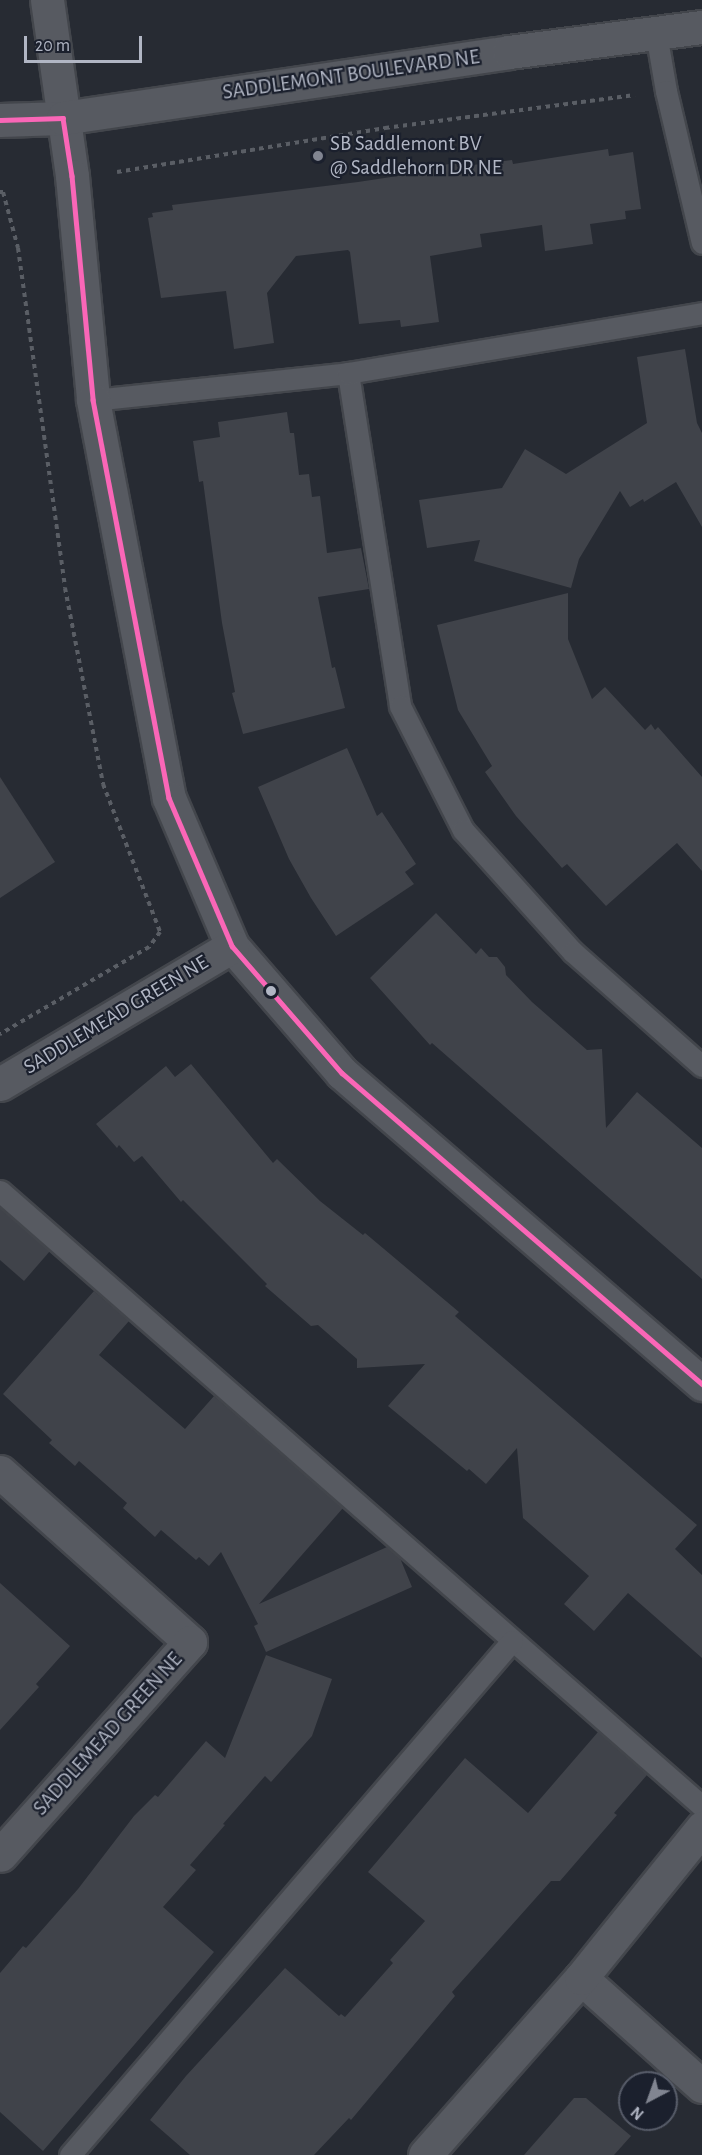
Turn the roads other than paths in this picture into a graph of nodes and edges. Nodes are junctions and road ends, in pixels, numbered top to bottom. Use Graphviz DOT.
graph roads {
  1 [pos="47,0"];
  2 [pos="702,27"];
  3 [pos="656,33"];
  4 [pos="63,118"];
  5 [pos="0,120"];
  6 [pos="702,243"];
  7 [pos="702,313"];
  8 [pos="348,373"];
  9 [pos="93,400"];
  10 [pos="232,946"];
  11 [pos="702,1066"];
  12 [pos="0,1084"];
  13 [pos="0,1191"];
  14 [pos="702,1384"];
  15 [pos="0,1472"];
  16 [pos="512,1641"];
  17 [pos="702,1806"];
  18 [pos="702,1828"];
  19 [pos="0,1854"];
  20 [pos="581,1978"];
  21 [pos="702,2086"];
  22 [pos="70,2155"];
  23 [pos="425,2155"];
  1 -- 4 [label="street"];
  2 -- 3 [label="street, SADDLEMONT BOULEVARD NE"];
  3 -- 4 [label="street, SADDLEMONT BOULEVARD NE"];
  3 -- 6 [label="lane"];
  4 -- 5 [label="street, SADDLEMONT BOULEVARD NE"];
  4 -- 9 [label="street"];
  7 -- 8 [label="lane"];
  8 -- 9 [label="lane"];
  8 -- 11 [label="lane"];
  9 -- 10 [label="street"];
  10 -- 12 [label="street, SADDLEMEAD GREEN NE"];
  10 -- 14 [label="street"];
  13 -- 16 [label="lane"];
  15 -- 19 [label="street, SADDLEMEAD GREEN NE"];
  16 -- 17 [label="lane"];
  16 -- 22 [label="lane"];
  18 -- 20 [label="street"];
  20 -- 21 [label="street"];
  20 -- 23 [label="street"];
}
